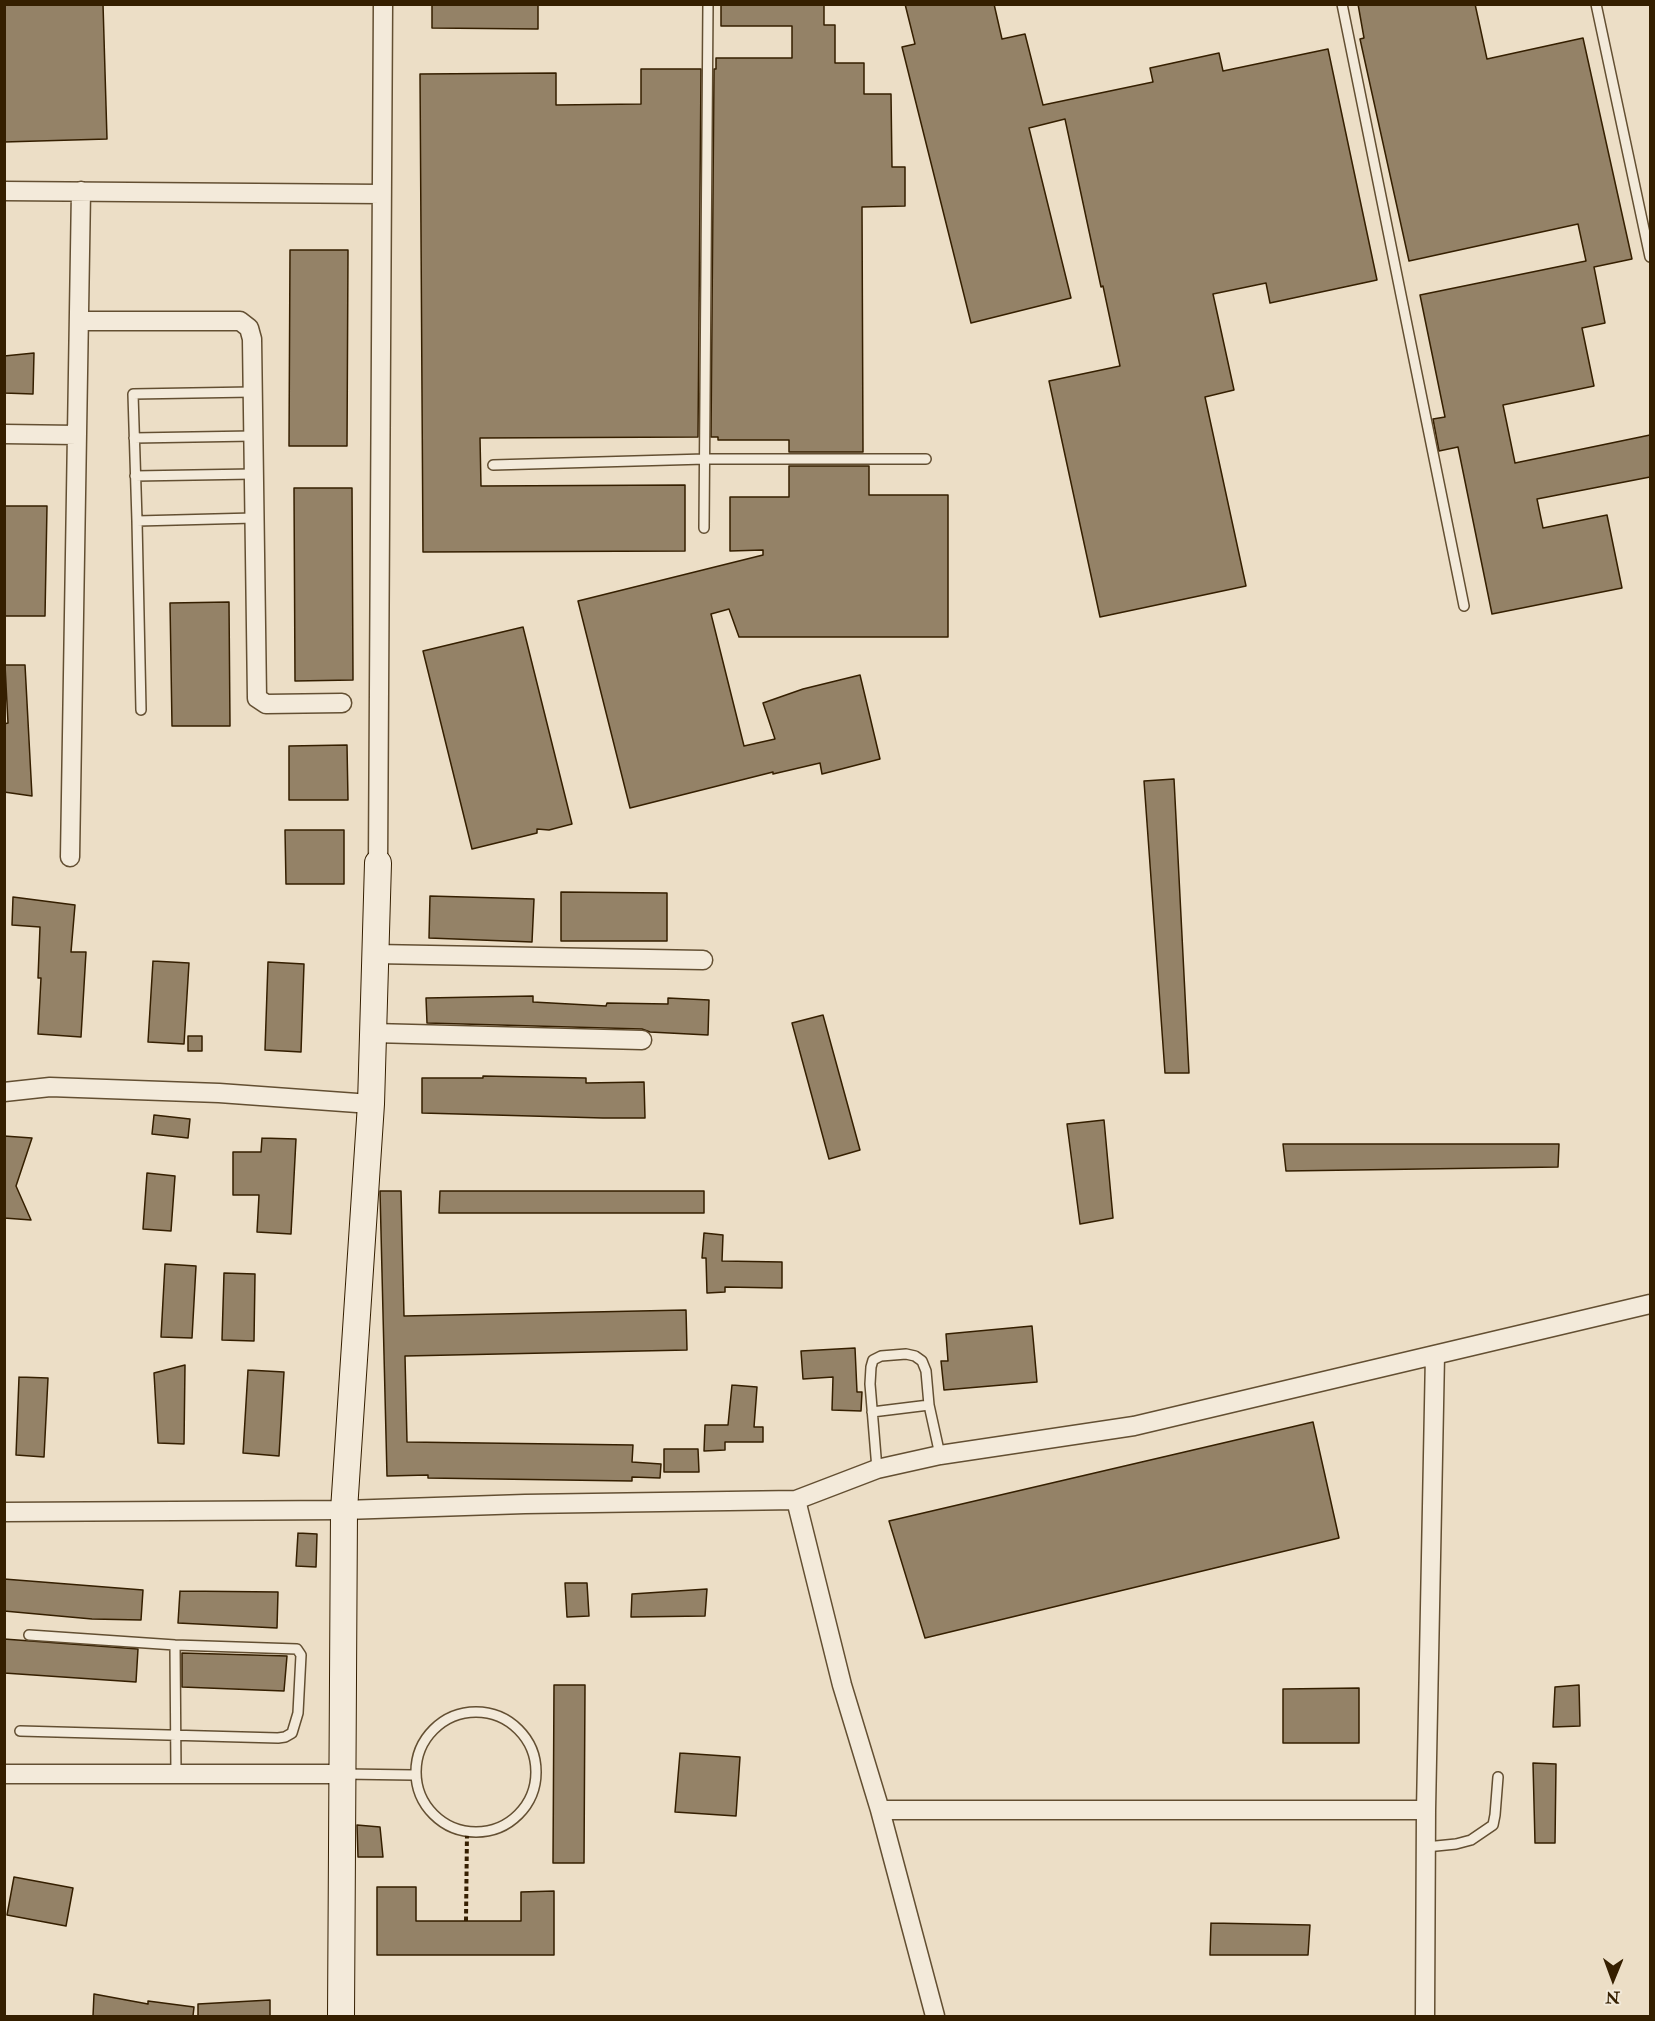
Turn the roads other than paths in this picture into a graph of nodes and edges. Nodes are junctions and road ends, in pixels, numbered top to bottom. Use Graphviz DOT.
graph roads {
  1 [pos="383,4"];
  2 [pos="708,4"];
  3 [pos="1342,4"];
  4 [pos="1596,4"];
  5 [pos="4,191"];
  6 [pos="81,191"];
  7 [pos="381,194"];
  8 [pos="1650,256"];
  9 [pos="79,321"];
  10 [pos="252,392"];
  11 [pos="4,434"];
  12 [pos="77,435"];
  13 [pos="253,436"];
  14 [pos="134,438"];
  15 [pos="705,459"];
  16 [pos="926,459"];
  17 [pos="493,465"];
  18 [pos="253,474"];
  19 [pos="135,476"];
  20 [pos="254,518"];
  21 [pos="137,521"];
  22 [pos="704,528"];
  23 [pos="1464,606"];
  24 [pos="342,703"];
  25 [pos="141,710"];
  26 [pos="70,857"];
  27 [pos="378,863"];
  28 [pos="375,954"];
  29 [pos="703,960"];
  30 [pos="373,1033"];
  31 [pos="642,1040"];
  32 [pos="4,1092"];
  33 [pos="371,1104"];
  34 [pos="1650,1304"];
  35 [pos="1435,1355"];
  36 [pos="929,1405"];
  37 [pos="872,1412"];
  38 [pos="940,1455"];
  39 [pos="877,1469"];
  40 [pos="796,1500"];
  41 [pos="344,1510"];
  42 [pos="4,1512"];
  43 [pos="29,1635"];
  44 [pos="175,1645"];
  45 [pos="20,1731"];
  46 [pos="176,1735"];
  47 [pos="4,1774"];
  48 [pos="176,1774"];
  49 [pos="343,1774"];
  50 [pos="413,1775"];
  51 [pos="1498,1777"];
  52 [pos="880,1810"];
  53 [pos="1426,1810"];
  54 [pos="1426,1847"];
  55 [pos="341,2016"];
  56 [pos="934,2016"];
  57 [pos="1425,2016"];
  1 -- 7 [label="street"];
  2 -- 15 [label="lane"];
  3 -- 23 [label="lane"];
  4 -- 8 [label="lane"];
  5 -- 6 [label="street"];
  6 -- 7 [label="street"];
  6 -- 9 [label="street"];
  7 -- 27 [label="street"];
  9 -- 10 [label="street"];
  9 -- 12 [label="street"];
  10 -- 13 [label="street"];
  10 -- 14 [label="lane"];
  11 -- 12 [label="street"];
  12 -- 26 [label="street"];
  13 -- 14 [label="lane"];
  13 -- 18 [label="street"];
  14 -- 19 [label="lane"];
  15 -- 16 [label="lane"];
  15 -- 17 [label="lane"];
  15 -- 22 [label="lane"];
  18 -- 19 [label="lane"];
  18 -- 20 [label="street"];
  19 -- 21 [label="lane"];
  20 -- 21 [label="lane"];
  20 -- 24 [label="street"];
  21 -- 25 [label="lane"];
  27 -- 28 [label="street"];
  28 -- 29 [label="street"];
  28 -- 30 [label="street"];
  30 -- 31 [label="street"];
  30 -- 33 [label="street"];
  32 -- 33 [label="street"];
  33 -- 41 [label="street"];
  34 -- 35 [label="street"];
  35 -- 38 [label="street"];
  35 -- 53 [label="street"];
  36 -- 37 [label="lane"];
  36 -- 37 [label="lane"];
  36 -- 38 [label="lane"];
  37 -- 39 [label="lane"];
  38 -- 39 [label="street"];
  39 -- 40 [label="street"];
  40 -- 41 [label="street"];
  40 -- 52 [label="street"];
  41 -- 42 [label="street"];
  41 -- 49 [label="street"];
  43 -- 44 [label="lane"];
  44 -- 46 [label="lane"];
  44 -- 46 [label="lane"];
  45 -- 46 [label="lane"];
  46 -- 48 [label="lane"];
  47 -- 48 [label="street"];
  48 -- 49 [label="street"];
  49 -- 50 [label="lane"];
  49 -- 55 [label="street"];
  50 -- 50 [label="lane"];
  51 -- 54 [label="lane"];
  52 -- 53 [label="street"];
  52 -- 56 [label="street"];
  53 -- 54 [label="street"];
  54 -- 57 [label="street"];
}
